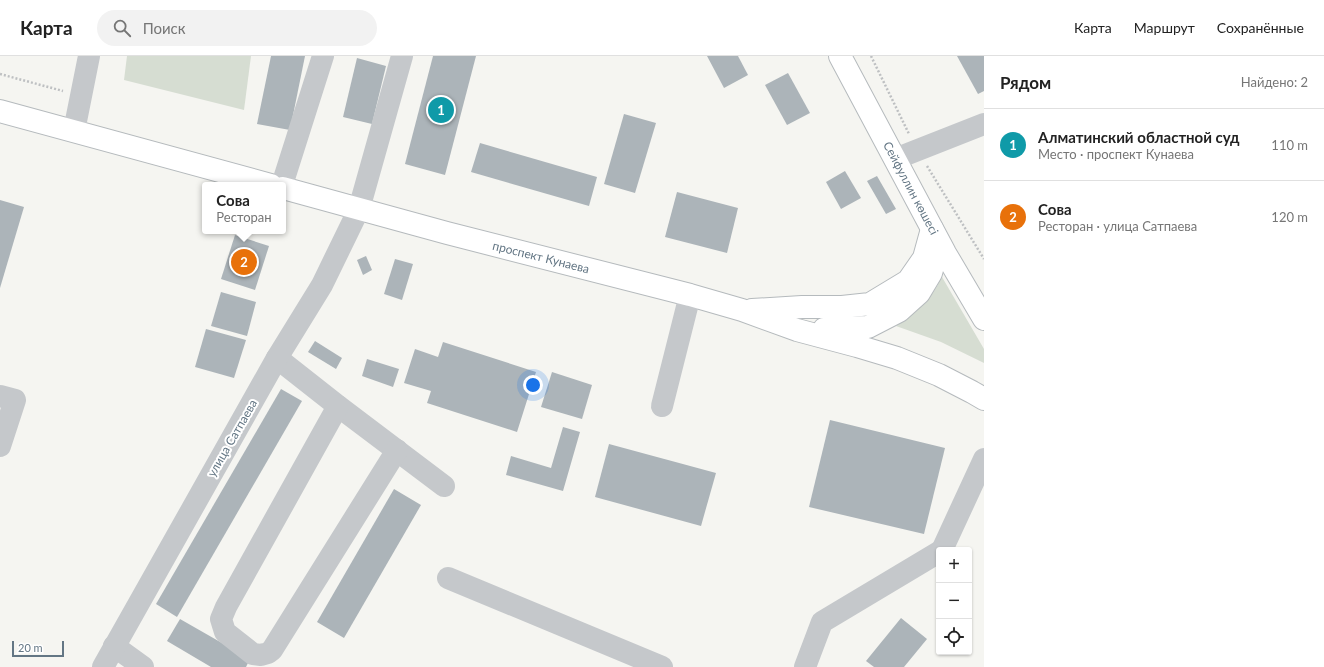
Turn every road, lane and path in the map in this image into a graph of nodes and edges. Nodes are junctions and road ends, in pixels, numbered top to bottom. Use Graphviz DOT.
graph roads {
  1 [pos="89,56"];
  2 [pos="323,56"];
  3 [pos="402,56"];
  4 [pos="840,56"];
  5 [pos="0,74"];
  6 [pos="81,96"];
  7 [pos="0,111"];
  8 [pos="984,124"];
  9 [pos="74,131"];
  10 [pos="895,159"];
  11 [pos="261,182"];
  12 [pos="283,182"];
  13 [pos="286,189"];
  14 [pos="359,209"];
  15 [pos="936,236"];
  16 [pos="690,294"];
  17 [pos="742,310"];
  18 [pos="984,319"];
  19 [pos="797,330"];
  20 [pos="277,358"];
  21 [pos="7,398"];
  22 [pos="984,400"];
  23 [pos="338,406"];
  24 [pos="662,406"];
  25 [pos="0,446"];
  26 [pos="397,450"];
  27 [pos="984,459"];
  28 [pos="444,486"];
  29 [pos="943,547"];
  30 [pos="936,554"];
  31 [pos="448,578"];
  32 [pos="114,646"];
  33 [pos="102,667"];
  34 [pos="143,667"];
  35 [pos="662,667"];
  36 [pos="805,667"];
  1 -- 6 [label="street"];
  2 -- 12 [label="street"];
  3 -- 14 [label="street, улица Сатпаева"];
  4 -- 10 [label="main road, Сейфуллин көшесі"];
  5 -- 6 [label="path"];
  6 -- 9 [label="street"];
  7 -- 9 [label="main road"];
  8 -- 10 [label="street"];
  9 -- 11 [label="main road"];
  10 -- 15 [label="main road, Сейфуллин көшесі"];
  13 -- 14 [label="main road, проспект Кунаева"];
  14 -- 16 [label="main road, проспект Кунаева"];
  14 -- 20 [label="street, улица Сатпаева"];
  15 -- 17 [label="main road"];
  15 -- 18 [label="main road, Сейфуллин көшесі"];
  15 -- 19 [label="main road"];
  16 -- 17 [label="main road, проспект Кунаева"];
  16 -- 24 [label="street"];
  17 -- 19 [label="main road, проспект Кунаева"];
  19 -- 22 [label="main road, проспект Кунаева"];
  20 -- 23 [label="street"];
  20 -- 32 [label="street, улица Сатпаева"];
  21 -- 25 [label="street"];
  23 -- 26 [label="street"];
  23 -- 26 [label="street"];
  26 -- 28 [label="street"];
  27 -- 29 [label="street"];
  30 -- 36 [label="street"];
  31 -- 35 [label="street"];
  32 -- 33 [label="street, улица Сатпаева"];
  32 -- 34 [label="street"];
}
